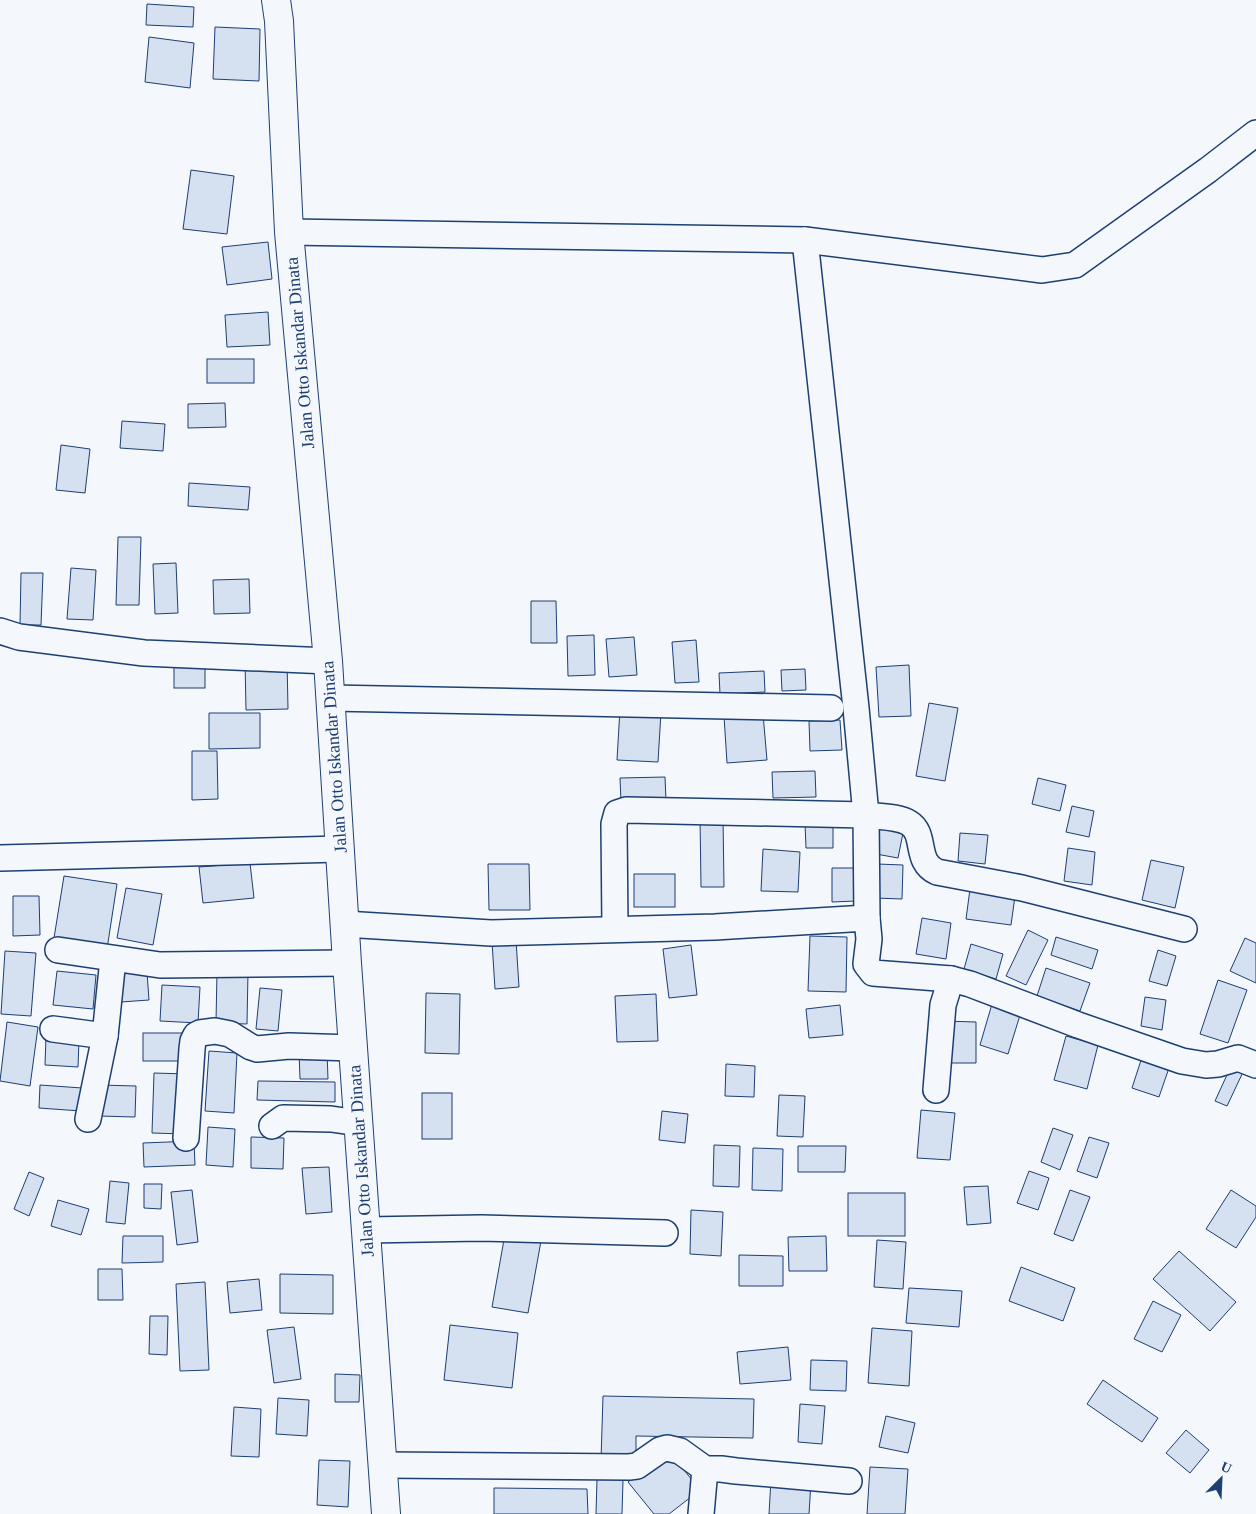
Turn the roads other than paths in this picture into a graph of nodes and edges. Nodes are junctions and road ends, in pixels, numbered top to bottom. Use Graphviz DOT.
graph roads {
  1 [pos="276,0"];
  2 [pos="1256,133"];
  3 [pos="289,232"];
  4 [pos="806,240"];
  5 [pos="0,631"];
  6 [pos="328,661"];
  7 [pos="330,698"];
  8 [pos="830,708"];
  9 [pos="866,815"];
  10 [pos="340,849"];
  11 [pos="0,858"];
  12 [pos="867,918"];
  13 [pos="344,924"];
  14 [pos="615,929"];
  15 [pos="1184,929"];
  16 [pos="58,950"];
  17 [pos="113,959"];
  18 [pos="347,963"];
  19 [pos="951,979"];
  20 [pos="53,1029"];
  21 [pos="105,1036"];
  22 [pos="353,1048"];
  23 [pos="1256,1065"];
  24 [pos="936,1090"];
  25 [pos="88,1118"];
  26 [pos="358,1123"];
  27 [pos="272,1126"];
  28 [pos="186,1138"];
  29 [pos="366,1230"];
  30 [pos="665,1233"];
  31 [pos="383,1465"];
  32 [pos="705,1469"];
  33 [pos="849,1481"];
  34 [pos="386,1514"];
  35 [pos="701,1514"];
  1 -- 3 [label="main road, Jalan Otto Iskandar Dinata"];
  2 -- 4 [label="street"];
  3 -- 4 [label="street"];
  3 -- 6 [label="main road, Jalan Otto Iskandar Dinata"];
  4 -- 9 [label="street"];
  5 -- 6 [label="street"];
  6 -- 7 [label="main road, Jalan Otto Iskandar Dinata"];
  7 -- 8 [label="street"];
  7 -- 10 [label="main road, Jalan Otto Iskandar Dinata"];
  9 -- 12 [label="street"];
  9 -- 14 [label="street"];
  9 -- 15 [label="street"];
  10 -- 11 [label="street"];
  10 -- 13 [label="main road, Jalan Otto Iskandar Dinata"];
  12 -- 14 [label="street"];
  12 -- 19 [label="street"];
  13 -- 14 [label="street"];
  13 -- 18 [label="main road, Jalan Otto Iskandar Dinata"];
  16 -- 17 [label="street"];
  17 -- 18 [label="street"];
  17 -- 21 [label="street"];
  18 -- 22 [label="main road, Jalan Otto Iskandar Dinata"];
  19 -- 23 [label="street"];
  19 -- 24 [label="street"];
  20 -- 21 [label="street"];
  21 -- 25 [label="street"];
  22 -- 26 [label="main road, Jalan Otto Iskandar Dinata"];
  22 -- 28 [label="street"];
  26 -- 27 [label="street"];
  26 -- 29 [label="main road, Jalan Otto Iskandar Dinata"];
  29 -- 30 [label="street"];
  29 -- 31 [label="main road, Jalan Otto Iskandar Dinata"];
  31 -- 32 [label="street"];
  31 -- 34 [label="main road, Jalan Otto Iskandar Dinata"];
  32 -- 33 [label="street"];
  32 -- 35 [label="street"];
}
